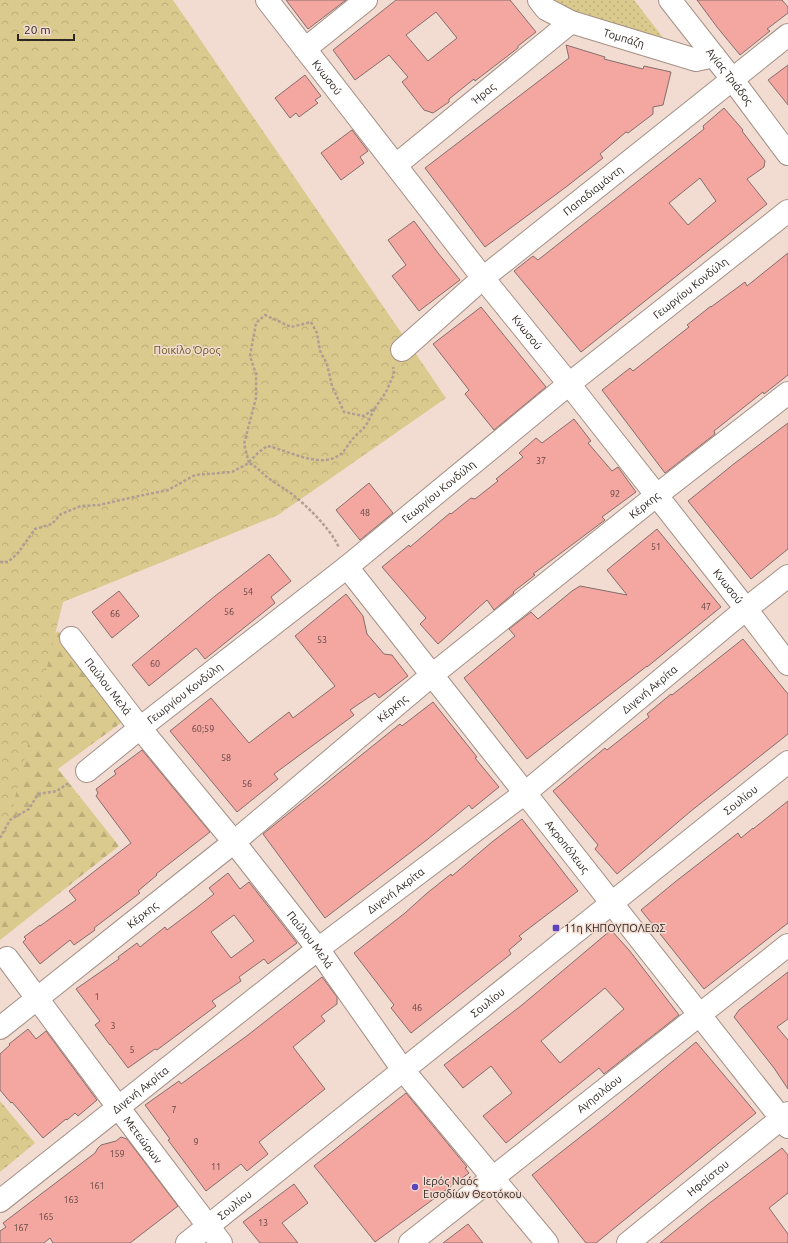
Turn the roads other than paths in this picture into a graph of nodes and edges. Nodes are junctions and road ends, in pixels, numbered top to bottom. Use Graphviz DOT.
graph roads {
  1 [pos="268,0"];
  2 [pos="366,0"];
  3 [pos="539,0"];
  4 [pos="670,0"];
  5 [pos="571,22"];
  6 [pos="788,35"];
  7 [pos="305,49"];
  8 [pos="714,56"];
  9 [pos="732,79"];
  10 [pos="788,154"];
  11 [pos="396,165"];
  12 [pos="788,211"];
  13 [pos="483,278"];
  14 [pos="402,350"];
  15 [pos="569,384"];
  16 [pos="788,393"];
  17 [pos="656,495"];
  18 [pos="347,567"];
  19 [pos="788,576"];
  20 [pos="746,609"];
  21 [pos="71,638"];
  22 [pos="788,664"];
  23 [pos="432,675"];
  24 [pos="140,728"];
  25 [pos="788,762"];
  26 [pos="87,770"];
  27 [pos="525,793"];
  28 [pos="234,842"];
  29 [pos="612,903"];
  30 [pos="788,945"];
  31 [pos="318,949"];
  32 [pos="7,958"];
  33 [pos="37,998"];
  34 [pos="699,1014"];
  35 [pos="0,1028"];
  36 [pos="403,1070"];
  37 [pos="118,1107"];
  38 [pos="786,1120"];
  39 [pos="493,1178"];
  40 [pos="0,1201"];
  41 [pos="215,1235"];
  42 [pos="186,1243"];
  43 [pos="410,1243"];
  44 [pos="547,1243"];
  45 [pos="628,1243"];
  1 -- 7 [label="street, Κνωσού"];
  2 -- 7 [label="street"];
  3 -- 5 [label="street, Τομπάζη"];
  4 -- 8 [label="street, Αγίας Τριάδος"];
  5 -- 8 [label="street, Τομπάζη"];
  5 -- 11 [label="street, Ήρας"];
  6 -- 9 [label="street, Παπαδιαμάντη"];
  7 -- 11 [label="street, Κνωσού"];
  8 -- 9 [label="street, Αγίας Τριάδος"];
  9 -- 10 [label="street, Αγίας Τριάδος"];
  9 -- 13 [label="street, Παπαδιαμάντη"];
  11 -- 13 [label="street, Κνωσού"];
  12 -- 15 [label="street, Γεωργίου Κονδύλη"];
  13 -- 14 [label="street, Παπαδιαμάντη"];
  13 -- 15 [label="street, Κνωσού"];
  15 -- 17 [label="street, Κνωσού"];
  15 -- 18 [label="street, Γεωργίου Κονδύλη"];
  16 -- 17 [label="street, Κέρκης"];
  17 -- 20 [label="street, Κνωσού"];
  17 -- 23 [label="street, Κέρκης"];
  18 -- 23 [label="street, Ακροπόλεως"];
  18 -- 24 [label="street, Γεωργίου Κονδύλη"];
  19 -- 20 [label="street, Διγενή Ακρίτα"];
  20 -- 22 [label="street, Κνωσού"];
  20 -- 27 [label="street, Διγενή Ακρίτα"];
  21 -- 24 [label="street, Παύλου Μελά"];
  23 -- 27 [label="street, Ακροπόλεως"];
  23 -- 28 [label="street, Κέρκης"];
  24 -- 26 [label="street, Γεωργίου Κονδύλη"];
  24 -- 28 [label="street, Παύλου Μελά"];
  25 -- 29 [label="street, Σουλίου"];
  27 -- 29 [label="street, Ακροπόλεως"];
  27 -- 31 [label="street, Διγενή Ακρίτα"];
  28 -- 31 [label="street, Παύλου Μελά"];
  28 -- 33 [label="street, Κέρκης"];
  29 -- 34 [label="street, Ακροπόλεως"];
  29 -- 36 [label="street, Σουλίου"];
  30 -- 34 [label="street, Αγησιλάου"];
  31 -- 36 [label="street, Παύλου Μελά"];
  31 -- 37 [label="street, Διγενή Ακρίτα"];
  32 -- 33 [label="street, Μετεώρων"];
  33 -- 35 [label="street, Κέρκης"];
  33 -- 37 [label="street, Μετεώρων"];
  34 -- 38 [label="street, Ακροπόλεως"];
  34 -- 39 [label="street, Αγησιλάου"];
  36 -- 39 [label="street, Παύλου Μελά"];
  36 -- 41 [label="street, Σουλίου"];
  37 -- 40 [label="street, Διγενή Ακρίτα"];
  37 -- 41 [label="street, Μετεώρων"];
  38 -- 45 [label="street, Ηφαίστου"];
  39 -- 43 [label="street, Αγησιλάου"];
  39 -- 44 [label="street, Παύλου Μελά"];
  41 -- 42 [label="street, Σουλίου"];
}
